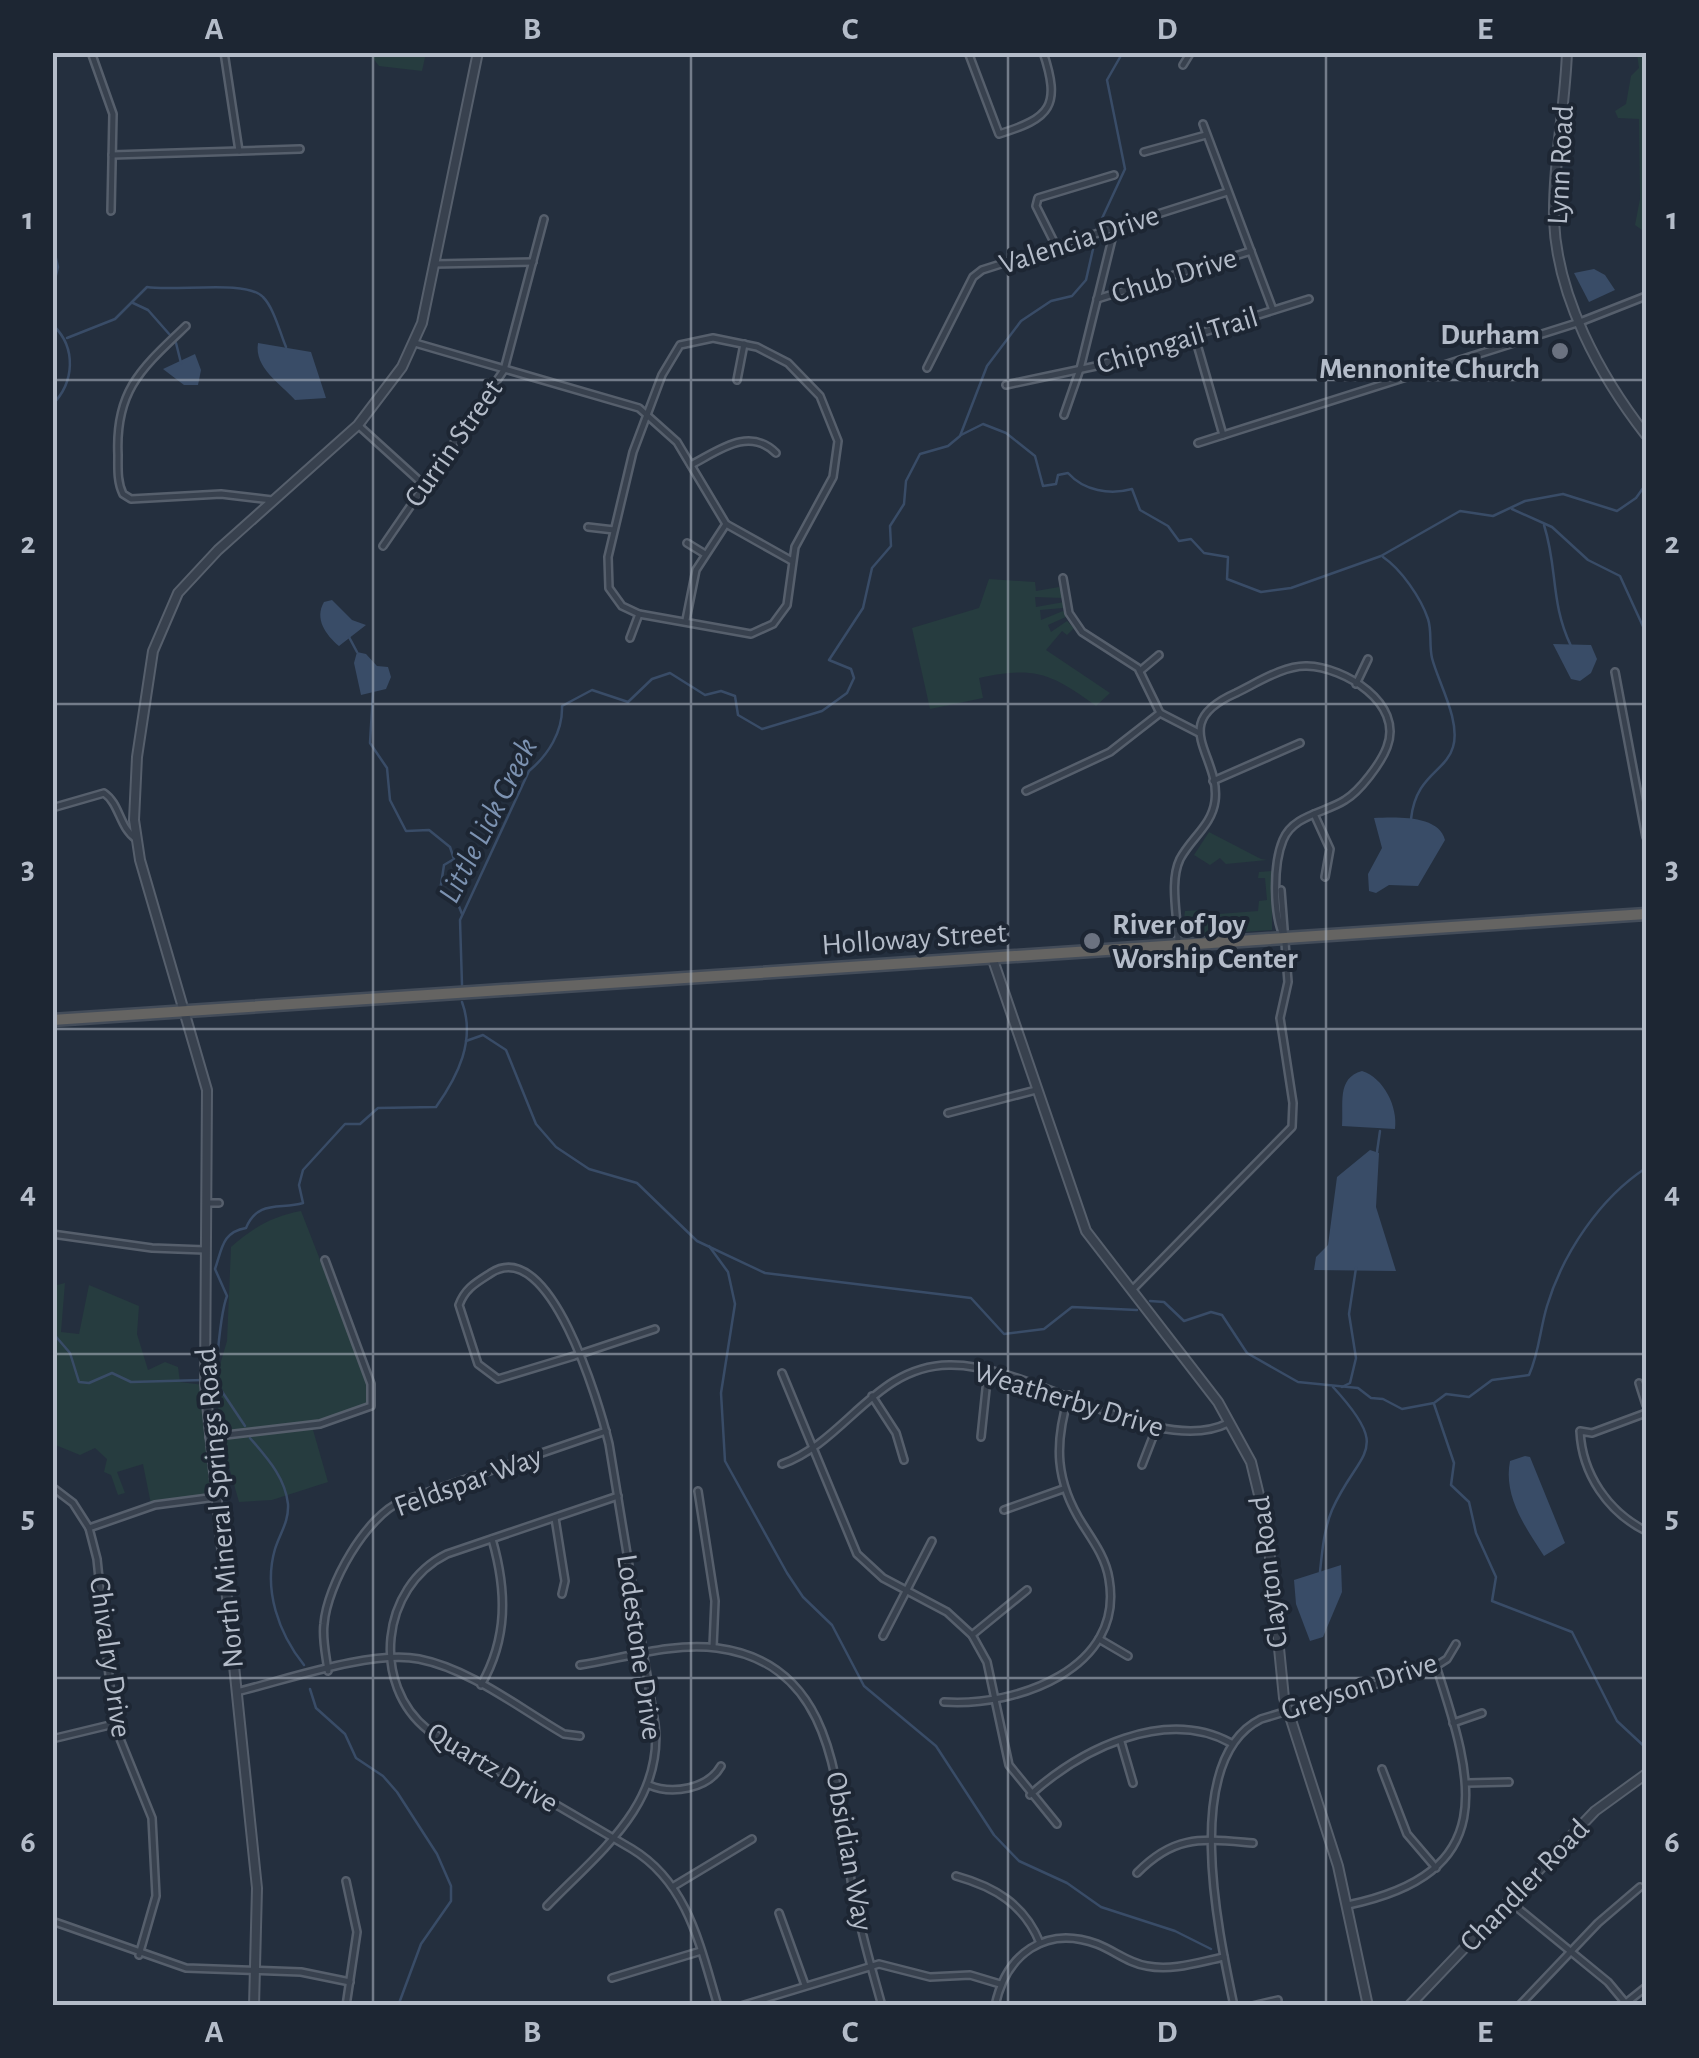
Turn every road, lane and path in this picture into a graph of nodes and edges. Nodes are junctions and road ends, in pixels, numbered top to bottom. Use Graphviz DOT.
graph roads {
  1 [pos="91,52"];
  2 [pos="224,52"];
  3 [pos="478,52"];
  4 [pos="968,52"];
  5 [pos="1043,52"];
  6 [pos="1191,52"];
  7 [pos="1567,52"];
  8 [pos="1183,64"];
  9 [pos="1204,124"];
  10 [pos="1206,135"];
  11 [pos="300,149"];
  12 [pos="238,152"];
  13 [pos="1144,152"];
  14 [pos="112,155"];
  15 [pos="1114,176"];
  16 [pos="1227,192"];
  17 [pos="110,211"];
  18 [pos="544,219"];
  19 [pos="1114,227"];
  20 [pos="1056,246"];
  21 [pos="1251,251"];
  22 [pos="533,262"];
  23 [pos="434,264"];
  24 [pos="1646,296"];
  25 [pos="1098,299"];
  26 [pos="1309,299"];
  27 [pos="1273,310"];
  28 [pos="1580,322"];
  29 [pos="186,326"];
  30 [pos="1194,334"];
  31 [pos="416,342"];
  32 [pos="744,344"];
  33 [pos="927,368"];
  34 [pos="1080,369"];
  35 [pos="504,370"];
  36 [pos="737,380"];
  37 [pos="1006,385"];
  38 [pos="647,414"];
  39 [pos="1064,414"];
  40 [pos="358,425"];
  41 [pos="1223,435"];
  42 [pos="1646,435"];
  43 [pos="1198,442"];
  44 [pos="776,454"];
  45 [pos="691,465"];
  46 [pos="424,485"];
  47 [pos="274,501"];
  48 [pos="726,524"];
  49 [pos="588,527"];
  50 [pos="614,530"];
  51 [pos="687,543"];
  52 [pos="383,546"];
  53 [pos="705,554"];
  54 [pos="792,561"];
  55 [pos="1063,578"];
  56 [pos="638,614"];
  57 [pos="686,620"];
  58 [pos="630,638"];
  59 [pos="1159,655"];
  60 [pos="1368,658"];
  61 [pos="1140,671"];
  62 [pos="1615,672"];
  63 [pos="1356,684"];
  64 [pos="1160,713"];
  65 [pos="1199,733"];
  66 [pos="1300,743"];
  67 [pos="1213,780"];
  68 [pos="1026,791"];
  69 [pos="52,808"];
  70 [pos="1314,814"];
  71 [pos="1646,837"];
  72 [pos="136,839"];
  73 [pos="1325,878"];
  74 [pos="1646,914"];
  75 [pos="1284,938"];
  76 [pos="1178,944"];
  77 [pos="992,958"];
  78 [pos="186,1012"];
  79 [pos="52,1020"];
  80 [pos="1036,1090"];
  81 [pos="948,1113"];
  82 [pos="206,1203"];
  83 [pos="219,1203"];
  84 [pos="52,1234"];
  85 [pos="205,1250"];
  86 [pos="325,1260"];
  87 [pos="1130,1292"];
  88 [pos="655,1329"];
  89 [pos="579,1354"];
  90 [pos="988,1370"];
  91 [pos="782,1373"];
  92 [pos="1638,1383"];
  93 [pos="1069,1395"];
  94 [pos="872,1396"];
  95 [pos="1646,1404"];
  96 [pos="1646,1413"];
  97 [pos="1231,1422"];
  98 [pos="1156,1429"];
  99 [pos="606,1431"];
  100 [pos="210,1437"];
  101 [pos="981,1437"];
  102 [pos="815,1450"];
  103 [pos="904,1460"];
  104 [pos="782,1464"];
  105 [pos="1142,1466"];
  106 [pos="52,1487"];
  107 [pos="1064,1489"];
  108 [pos="698,1490"];
  109 [pos="618,1496"];
  110 [pos="216,1497"];
  111 [pos="1004,1510"];
  112 [pos="555,1518"];
  113 [pos="89,1528"];
  114 [pos="1646,1531"];
  115 [pos="492,1539"];
  116 [pos="932,1541"];
  117 [pos="1027,1590"];
  118 [pos="562,1594"];
  119 [pos="909,1594"];
  120 [pos="972,1635"];
  121 [pos="883,1636"];
  122 [pos="1100,1640"];
  123 [pos="1456,1644"];
  124 [pos="713,1647"];
  125 [pos="644,1655"];
  126 [pos="1128,1656"];
  127 [pos="391,1658"];
  128 [pos="580,1665"];
  129 [pos="1436,1666"];
  130 [pos="328,1671"];
  131 [pos="481,1686"];
  132 [pos="236,1692"];
  133 [pos="994,1697"];
  134 [pos="944,1702"];
  135 [pos="1286,1709"];
  136 [pos="1482,1713"];
  137 [pos="1453,1723"];
  138 [pos="114,1724"];
  139 [pos="580,1736"];
  140 [pos="52,1739"];
  141 [pos="1121,1742"];
  142 [pos="1231,1743"];
  143 [pos="721,1766"];
  144 [pos="1382,1769"];
  145 [pos="1646,1774"];
  146 [pos="1509,1782"];
  147 [pos="1133,1783"];
  148 [pos="1468,1784"];
  149 [pos="649,1785"];
  150 [pos="1030,1794"];
  151 [pos="1057,1824"];
  152 [pos="612,1837"];
  153 [pos="752,1840"];
  154 [pos="1213,1840"];
  155 [pos="1253,1842"];
  156 [pos="1436,1868"];
  157 [pos="1137,1873"];
  158 [pos="956,1876"];
  159 [pos="346,1881"];
  160 [pos="674,1886"];
  161 [pos="1640,1887"];
  162 [pos="1509,1901"];
  163 [pos="1348,1905"];
  164 [pos="547,1906"];
  165 [pos="779,1913"];
  166 [pos="52,1922"];
  167 [pos="1040,1943"];
  168 [pos="701,1951"];
  169 [pos="1570,1952"];
  170 [pos="139,1955"];
  171 [pos="1224,1958"];
  172 [pos="871,1965"];
  173 [pos="256,1971"];
  174 [pos="612,1978"];
  175 [pos="350,1982"];
  176 [pos="1000,1984"];
  177 [pos="805,1985"];
  178 [pos="1646,1987"];
  179 [pos="1526,1998"];
  180 [pos="1278,2000"];
  181 [pos="1626,2004"];
  182 [pos="254,2006"];
  183 [pos="346,2006"];
  184 [pos="718,2006"];
  185 [pos="741,2006"];
  186 [pos="882,2006"];
  187 [pos="995,2006"];
  188 [pos="1234,2006"];
  189 [pos="1252,2006"];
  190 [pos="1368,2006"];
  191 [pos="1410,2006"];
  192 [pos="1519,2006"];
  193 [pos="1532,2006"];
  1 -- 14 [label="street"];
  2 -- 12 [label="street"];
  3 -- 23 [label="street, North Mineral Springs Road"];
  4 -- 5 [label="street"];
  6 -- 8 [label="street"];
  7 -- 28 [label="street, Lynn Road"];
  9 -- 10 [label="street, Chipngail Trail"];
  10 -- 13 [label="street"];
  10 -- 16 [label="street, Chipngail Trail"];
  11 -- 12 [label="street"];
  12 -- 14 [label="street"];
  14 -- 17 [label="street"];
  15 -- 20 [label="street"];
  16 -- 19 [label="street, Valencia Drive"];
  16 -- 21 [label="street, Chipngail Trail"];
  18 -- 22 [label="street, Currin Street"];
  19 -- 20 [label="street, Valencia Drive"];
  19 -- 25 [label="street, Chipngail Trail"];
  20 -- 33 [label="street, Valencia Drive"];
  21 -- 25 [label="street, Chub Drive"];
  21 -- 27 [label="street, Chipngail Trail"];
  22 -- 23 [label="street"];
  22 -- 35 [label="street, Currin Street"];
  23 -- 31 [label="street, North Mineral Springs Road"];
  24 -- 28 [label="street"];
  25 -- 34 [label="street, Chipngail Trail"];
  26 -- 27 [label="street, Chipngail Trail"];
  27 -- 30 [label="street, Chipngail Trail"];
  28 -- 41 [label="street"];
  28 -- 42 [label="street, Lynn Road"];
  29 -- 47 [label="street"];
  30 -- 34 [label="street, Chipngail Trail"];
  30 -- 41 [label="street"];
  31 -- 35 [label="street"];
  31 -- 40 [label="street, North Mineral Springs Road"];
  32 -- 36 [label="street"];
  32 -- 38 [label="street"];
  32 -- 54 [label="street"];
  34 -- 37 [label="street, Chipngail Trail"];
  34 -- 39 [label="street, Chipngail Trail"];
  35 -- 38 [label="street"];
  35 -- 46 [label="street, Currin Street"];
  38 -- 45 [label="street"];
  38 -- 50 [label="street"];
  40 -- 46 [label="street"];
  40 -- 47 [label="street, North Mineral Springs Road"];
  41 -- 43 [label="street"];
  44 -- 45 [label="street"];
  45 -- 48 [label="street"];
  46 -- 52 [label="street, Currin Street"];
  47 -- 72 [label="street, North Mineral Springs Road"];
  48 -- 53 [label="street"];
  48 -- 54 [label="street"];
  49 -- 50 [label="street"];
  50 -- 56 [label="street"];
  51 -- 53 [label="street"];
  53 -- 57 [label="street"];
  54 -- 57 [label="street"];
  55 -- 61 [label="street"];
  56 -- 57 [label="street"];
  56 -- 58 [label="street"];
  59 -- 61 [label="street"];
  60 -- 63 [label="street"];
  61 -- 64 [label="street"];
  62 -- 71 [label="street"];
  63 -- 65 [label="street"];
  63 -- 70 [label="street"];
  64 -- 65 [label="street"];
  64 -- 68 [label="street"];
  65 -- 67 [label="street"];
  66 -- 67 [label="street"];
  67 -- 76 [label="street"];
  69 -- 72 [label="street"];
  70 -- 73 [label="street"];
  70 -- 75 [label="street"];
  72 -- 78 [label="street, North Mineral Springs Road"];
  74 -- 75 [label="highway, Holloway Street"];
  75 -- 76 [label="highway, Holloway Street"];
  75 -- 87 [label="street"];
  76 -- 77 [label="highway, Holloway Street"];
  77 -- 78 [label="highway, Holloway Street"];
  77 -- 80 [label="street, Clayton Road"];
  78 -- 79 [label="highway, Holloway Street"];
  78 -- 82 [label="street, North Mineral Springs Road"];
  80 -- 81 [label="street"];
  80 -- 87 [label="street, Clayton Road"];
  82 -- 83 [label="street"];
  82 -- 85 [label="street, North Mineral Springs Road"];
  84 -- 85 [label="street"];
  85 -- 100 [label="street, North Mineral Springs Road"];
  86 -- 100 [label="street"];
  87 -- 97 [label="street, Clayton Road"];
  88 -- 89 [label="street, Lodestone Drive"];
  89 -- 89 [label="street, Lodestone Drive"];
  89 -- 99 [label="street, Lodestone Drive"];
  90 -- 93 [label="street, Weatherby Drive"];
  90 -- 94 [label="street, Weatherby Drive"];
  90 -- 101 [label="street"];
  91 -- 102 [label="street"];
  92 -- 95 [label="street"];
  93 -- 98 [label="street, Weatherby Drive"];
  93 -- 107 [label="street"];
  94 -- 102 [label="street, Weatherby Drive"];
  94 -- 103 [label="street"];
  96 -- 114 [label="street"];
  97 -- 98 [label="street, Weatherby Drive"];
  97 -- 135 [label="street, Clayton Road"];
  98 -- 105 [label="street"];
  99 -- 109 [label="street, Lodestone Drive"];
  99 -- 130 [label="street, Feldspar Way"];
  100 -- 110 [label="street, North Mineral Springs Road"];
  102 -- 104 [label="street, Weatherby Drive"];
  102 -- 119 [label="street"];
  106 -- 113 [label="street, Chivalry Drive"];
  107 -- 111 [label="street"];
  107 -- 122 [label="street"];
  108 -- 124 [label="street"];
  109 -- 112 [label="street, Quartz Drive"];
  109 -- 125 [label="street, Lodestone Drive"];
  110 -- 113 [label="street"];
  110 -- 132 [label="street, North Mineral Springs Road"];
  112 -- 115 [label="street, Quartz Drive"];
  112 -- 118 [label="street"];
  113 -- 138 [label="street, Chivalry Drive"];
  115 -- 127 [label="street, Quartz Drive"];
  115 -- 131 [label="street"];
  116 -- 119 [label="street"];
  117 -- 120 [label="street"];
  119 -- 120 [label="street"];
  119 -- 121 [label="street"];
  120 -- 133 [label="street"];
  122 -- 126 [label="street"];
  122 -- 133 [label="street"];
  123 -- 129 [label="street, Greyson Drive"];
  124 -- 125 [label="street, Obsidian Way"];
  124 -- 172 [label="street, Obsidian Way"];
  125 -- 128 [label="street, Obsidian Way"];
  125 -- 149 [label="street, Lodestone Drive"];
  127 -- 130 [label="street"];
  127 -- 131 [label="street"];
  127 -- 152 [label="street, Quartz Drive"];
  129 -- 135 [label="street, Greyson Drive"];
  129 -- 137 [label="street"];
  130 -- 132 [label="street"];
  131 -- 139 [label="street"];
  132 -- 173 [label="street, North Mineral Springs Road"];
  133 -- 134 [label="street"];
  133 -- 150 [label="street"];
  135 -- 142 [label="street, Greyson Drive"];
  135 -- 163 [label="street, Clayton Road"];
  136 -- 137 [label="street"];
  137 -- 148 [label="street"];
  138 -- 140 [label="street"];
  138 -- 170 [label="street, Chivalry Drive"];
  141 -- 142 [label="street"];
  141 -- 147 [label="street"];
  141 -- 150 [label="street"];
  142 -- 154 [label="street"];
  143 -- 149 [label="street"];
  144 -- 156 [label="street"];
  145 -- 162 [label="street, Chandler Road"];
  146 -- 148 [label="street"];
  148 -- 156 [label="street"];
  149 -- 152 [label="street, Lodestone Drive"];
  150 -- 151 [label="street"];
  152 -- 160 [label="street, Quartz Drive"];
  152 -- 164 [label="street, Lodestone Drive"];
  153 -- 160 [label="street"];
  154 -- 155 [label="street"];
  154 -- 157 [label="street"];
  154 -- 171 [label="street"];
  156 -- 163 [label="street"];
  158 -- 167 [label="street"];
  159 -- 175 [label="street"];
  160 -- 168 [label="street, Quartz Drive"];
  161 -- 169 [label="street"];
  162 -- 169 [label="street"];
  162 -- 191 [label="street, Chandler Road"];
  163 -- 190 [label="street, Clayton Road"];
  165 -- 177 [label="street"];
  166 -- 170 [label="street"];
  167 -- 171 [label="street"];
  167 -- 176 [label="street"];
  168 -- 174 [label="street"];
  168 -- 184 [label="street, Quartz Drive"];
  169 -- 179 [label="street"];
  169 -- 181 [label="street"];
  170 -- 173 [label="street"];
  171 -- 188 [label="street"];
  172 -- 176 [label="street"];
  172 -- 177 [label="street"];
  172 -- 186 [label="street, Obsidian Way"];
  173 -- 175 [label="street"];
  173 -- 182 [label="street, North Mineral Springs Road"];
  175 -- 183 [label="street"];
  176 -- 187 [label="street"];
  177 -- 185 [label="street"];
  178 -- 181 [label="street"];
  179 -- 192 [label="street"];
  179 -- 193 [label="street"];
  180 -- 189 [label="street"];
}
